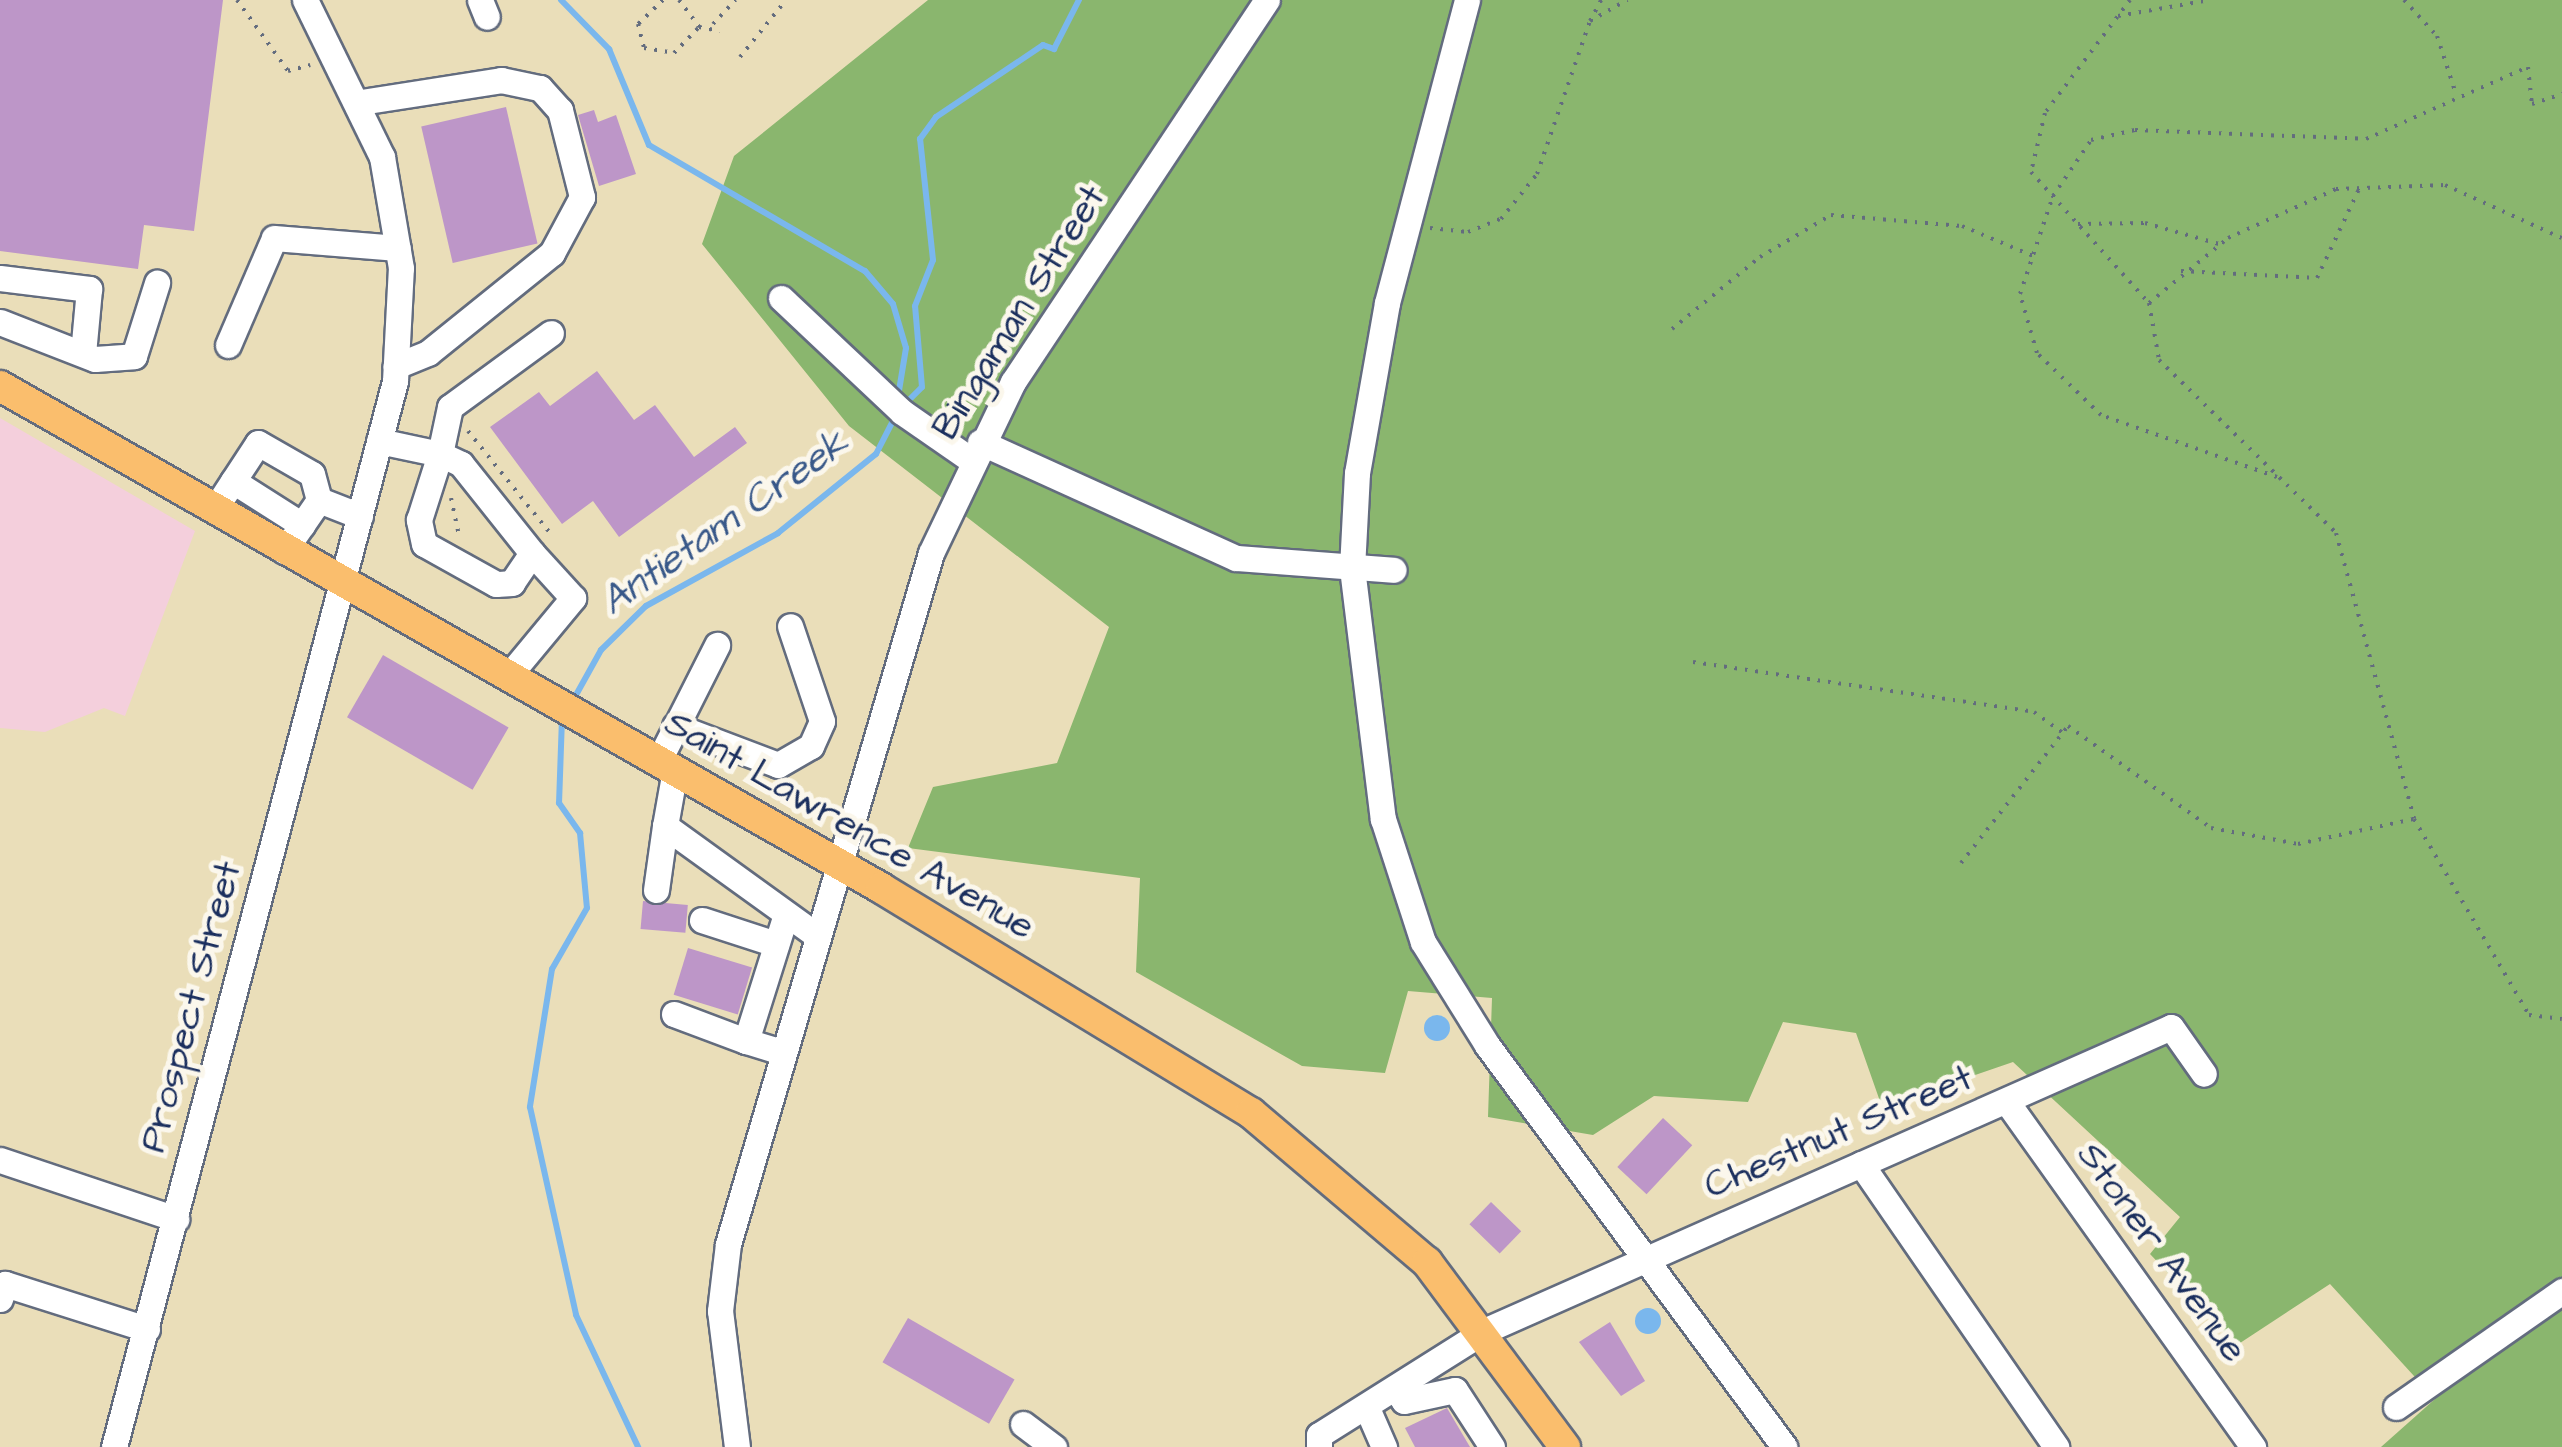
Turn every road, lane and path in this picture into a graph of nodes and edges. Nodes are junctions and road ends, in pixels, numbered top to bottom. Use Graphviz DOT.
graph roads {
  1 [pos="237,0"];
  2 [pos="305,0"];
  3 [pos="663,0"];
  4 [pos="679,0"];
  5 [pos="736,0"];
  6 [pos="786,0"];
  7 [pos="1267,0"];
  8 [pos="1467,0"];
  9 [pos="1601,0"];
  10 [pos="1627,0"];
  11 [pos="2130,0"];
  12 [pos="2210,0"];
  13 [pos="2404,0"];
  14 [pos="2118,16"];
  15 [pos="1590,21"];
  16 [pos="713,24"];
  17 [pos="700,27"];
  18 [pos="720,31"];
  19 [pos="339,57"];
  20 [pos="740,58"];
  21 [pos="2456,94"];
  22 [pos="2562,94"];
  23 [pos="361,102"];
  24 [pos="2360,187"];
  25 [pos="2053,196"];
  26 [pos="2078,224"];
  27 [pos="1408,226"];
  28 [pos="2562,238"];
  29 [pos="2219,244"];
  30 [pos="398,248"];
  31 [pos="2033,256"];
  32 [pos="2181,271"];
  33 [pos="0,278"];
  34 [pos="157,283"];
  35 [pos="781,298"];
  36 [pos="2149,303"];
  37 [pos="0,322"];
  38 [pos="1672,330"];
  39 [pos="551,333"];
  40 [pos="228,345"];
  41 [pos="83,354"];
  42 [pos="396,366"];
  43 [pos="0,386"];
  44 [pos="380,441"];
  45 [pos="976,451"];
  46 [pos="440,454"];
  47 [pos="2279,478"];
  48 [pos="232,481"];
  49 [pos="319,500"];
  50 [pos="214,510"];
  51 [pos="360,516"];
  52 [pos="302,525"];
  53 [pos="284,551"];
  54 [pos="532,553"];
  55 [pos="1352,568"];
  56 [pos="1394,570"];
  57 [pos="342,584"];
  58 [pos="790,626"];
  59 [pos="717,645"];
  60 [pos="1694,662"];
  61 [pos="510,674"];
  62 [pos="676,726"];
  63 [pos="2063,733"];
  64 [pos="666,765"];
  65 [pos="2414,819"];
  66 [pos="665,826"];
  67 [pos="1961,862"];
  68 [pos="837,863"];
  69 [pos="656,890"];
  70 [pos="785,917"];
  71 [pos="702,920"];
  72 [pos="816,934"];
  73 [pos="776,944"];
  74 [pos="674,1014"];
  75 [pos="2562,1019"];
  76 [pos="746,1041"];
  77 [pos="782,1052"];
  78 [pos="2204,1074"];
  79 [pos="2007,1102"];
  80 [pos="0,1160"];
  81 [pos="1862,1164"];
  82 [pos="176,1219"];
  83 [pos="1650,1255"];
  84 [pos="2562,1291"];
  85 [pos="0,1299"];
  86 [pos="147,1329"];
  87 [pos="1484,1331"];
  88 [pos="1397,1391"];
  89 [pos="1367,1408"];
  90 [pos="2396,1408"];
  91 [pos="1023,1424"];
  92 [pos="114,1447"];
  93 [pos="737,1447"];
  94 [pos="1054,1447"];
  95 [pos="1319,1447"];
  96 [pos="1384,1447"];
  97 [pos="1492,1447"];
  98 [pos="1565,1447"];
  99 [pos="1784,1447"];
  100 [pos="2056,1447"];
  101 [pos="2254,1447"];
  1 -- 19 [label="path"];
  2 -- 19 [label="street, Prospect Street"];
  3 -- 17 [label="path"];
  4 -- 17 [label="path"];
  5 -- 16 [label="path"];
  6 -- 20 [label="path"];
  7 -- 45 [label="street, Bingaman Street"];
  8 -- 27 [label="street"];
  9 -- 15 [label="path"];
  10 -- 15 [label="path"];
  11 -- 14 [label="path"];
  12 -- 14 [label="path"];
  13 -- 21 [label="path"];
  14 -- 25 [label="path"];
  15 -- 27 [label="path"];
  16 -- 17 [label="path"];
  16 -- 18 [label="path"];
  19 -- 23 [label="street, Prospect Street"];
  21 -- 22 [label="path"];
  21 -- 25 [label="path"];
  23 -- 30 [label="street, Prospect Street"];
  23 -- 42 [label="street"];
  24 -- 28 [label="path"];
  24 -- 29 [label="path"];
  24 -- 32 [label="path"];
  25 -- 26 [label="path"];
  25 -- 31 [label="path"];
  26 -- 29 [label="path"];
  26 -- 36 [label="path"];
  27 -- 55 [label="street"];
  29 -- 32 [label="path"];
  30 -- 40 [label="street"];
  30 -- 42 [label="street, Prospect Street"];
  31 -- 38 [label="path"];
  31 -- 47 [label="path"];
  32 -- 36 [label="path"];
  33 -- 41 [label="street"];
  34 -- 41 [label="street"];
  35 -- 45 [label="street"];
  36 -- 47 [label="path"];
  37 -- 41 [label="street"];
  39 -- 46 [label="street"];
  42 -- 44 [label="street, Prospect Street"];
  43 -- 50 [label="main road, Saint Lawrence Avenue"];
  44 -- 46 [label="street"];
  44 -- 51 [label="street, Prospect Street"];
  45 -- 55 [label="street"];
  45 -- 68 [label="street, Bingaman Street"];
  46 -- 54 [label="street"];
  46 -- 54 [label="street"];
  47 -- 65 [label="path"];
  48 -- 49 [label="street"];
  48 -- 50 [label="street"];
  48 -- 52 [label="street"];
  49 -- 51 [label="street"];
  49 -- 52 [label="street"];
  50 -- 53 [label="main road, Saint Lawrence Avenue"];
  51 -- 57 [label="street, Prospect Street"];
  52 -- 53 [label="street"];
  53 -- 57 [label="main road, Saint Lawrence Avenue"];
  54 -- 61 [label="street"];
  55 -- 56 [label="street"];
  55 -- 83 [label="street"];
  57 -- 61 [label="main road, Saint Lawrence Avenue"];
  57 -- 82 [label="street, Prospect Street"];
  58 -- 62 [label="street"];
  59 -- 62 [label="street"];
  60 -- 63 [label="path"];
  61 -- 64 [label="main road, Saint Lawrence Avenue"];
  62 -- 64 [label="street"];
  63 -- 65 [label="path"];
  63 -- 67 [label="path"];
  64 -- 66 [label="street"];
  64 -- 68 [label="main road, Saint Lawrence Avenue"];
  65 -- 75 [label="path"];
  66 -- 69 [label="street"];
  66 -- 70 [label="street"];
  68 -- 72 [label="street, Bingaman Street"];
  68 -- 87 [label="main road, Saint Lawrence Avenue"];
  70 -- 72 [label="street"];
  70 -- 73 [label="street"];
  71 -- 73 [label="street"];
  72 -- 77 [label="street, Bingaman Street"];
  73 -- 76 [label="street"];
  74 -- 76 [label="street"];
  76 -- 77 [label="street"];
  77 -- 93 [label="street, Bingaman Street"];
  78 -- 79 [label="street, Chestnut Street"];
  79 -- 81 [label="street, Chestnut Street"];
  79 -- 101 [label="street, Stoner Avenue"];
  80 -- 82 [label="street"];
  81 -- 83 [label="street, Chestnut Street"];
  81 -- 100 [label="street"];
  82 -- 86 [label="street, Prospect Street"];
  83 -- 87 [label="street, Chestnut Street"];
  83 -- 99 [label="street"];
  84 -- 90 [label="street"];
  85 -- 86 [label="street"];
  86 -- 92 [label="street, Prospect Street"];
  87 -- 88 [label="street, Chestnut Street"];
  87 -- 98 [label="main road, Saint Lawrence Avenue"];
  88 -- 89 [label="street, Chestnut Street"];
  88 -- 97 [label="street"];
  89 -- 95 [label="street, Chestnut Street"];
  89 -- 96 [label="street"];
  91 -- 94 [label="street"];
}
